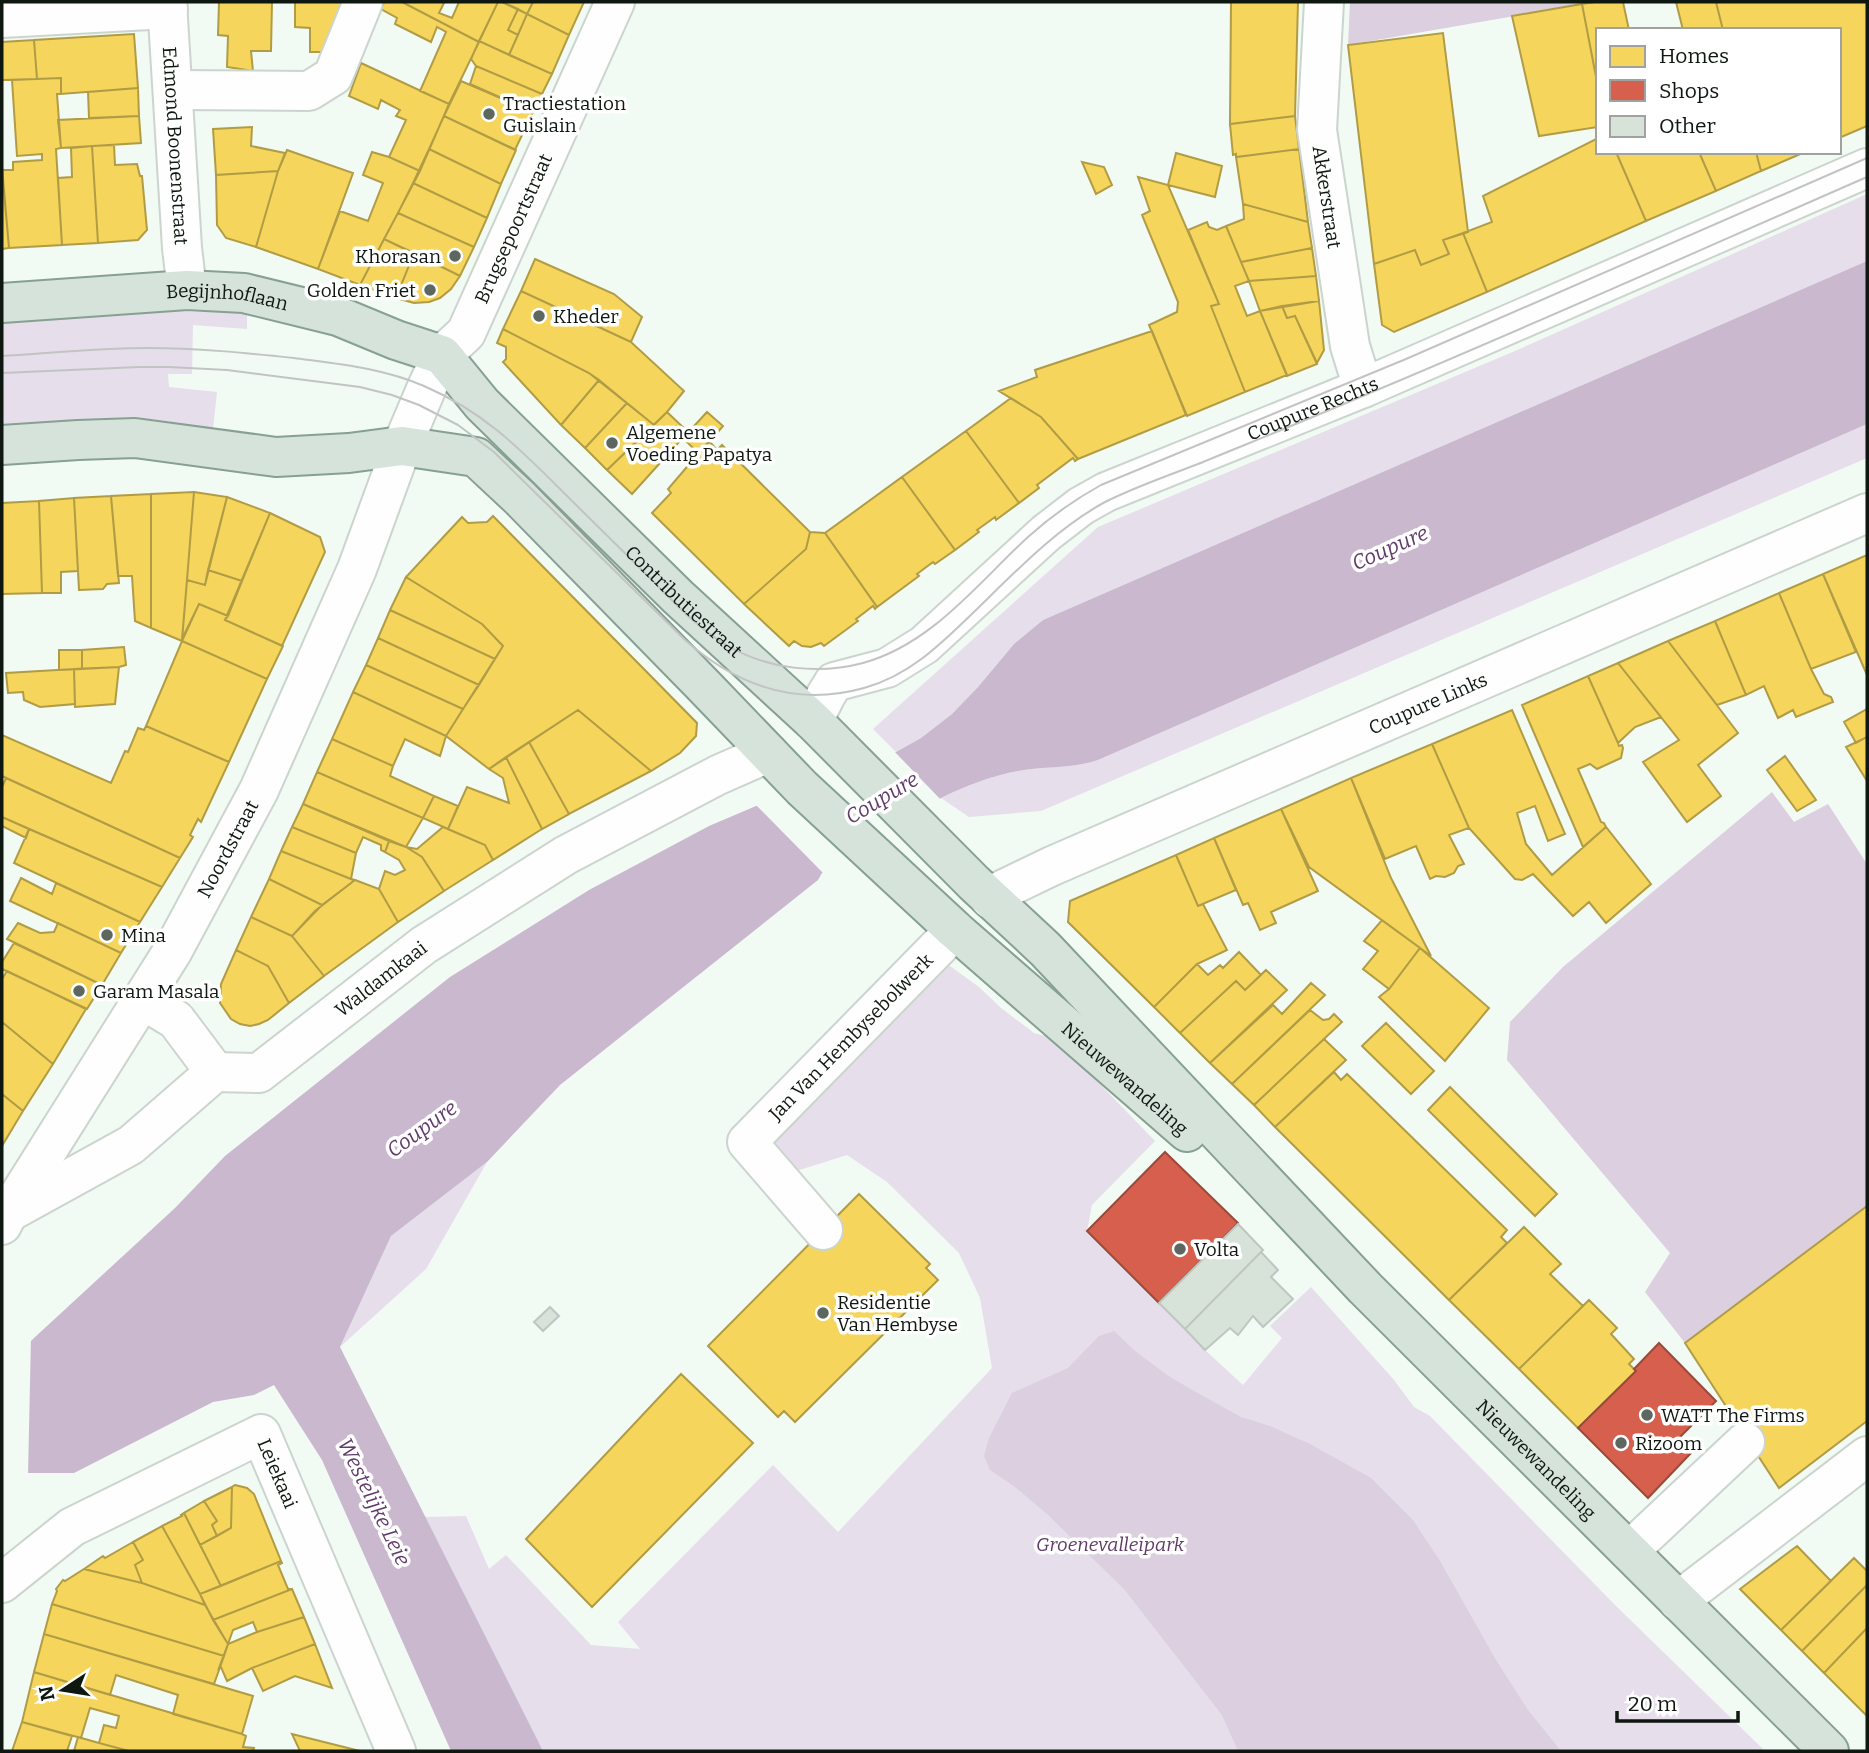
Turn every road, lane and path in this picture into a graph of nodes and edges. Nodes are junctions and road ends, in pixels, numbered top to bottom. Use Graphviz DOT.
graph roads {
  1 [pos="363,2"];
  2 [pos="615,2"];
  3 [pos="1324,2"];
  4 [pos="167,6"];
  5 [pos="2,18"];
  6 [pos="173,90"];
  7 [pos="1867,167"];
  8 [pos="187,290"];
  9 [pos="2,303"];
  10 [pos="442,355"];
  11 [pos="1363,388"];
  12 [pos="2,445"];
  13 [pos="402,446"];
  14 [pos="1867,513"];
  15 [pos="813,721"];
  16 [pos="768,753"];
  17 [pos="932,842"];
  18 [pos="990,899"];
  19 [pos="955,930"];
  20 [pos="142,1000"];
  21 [pos="215,1072"];
  22 [pos="5,1219"];
  23 [pos="823,1230"];
  24 [pos="1364,1288"];
  25 [pos="1745,1442"];
  26 [pos="1867,1456"];
  27 [pos="1629,1551"];
  28 [pos="2,1583"];
  29 [pos="1678,1601"];
  30 [pos="396,1751"];
  31 [pos="1829,1751"];
  1 -- 6 [label="street"];
  2 -- 10 [label="street, Brugsepoortstraat"];
  3 -- 11 [label="street, Akkerstraat"];
  4 -- 5 [label="street"];
  4 -- 6 [label="street, Edmond Boonenstraat"];
  6 -- 8 [label="street, Edmond Boonenstraat"];
  7 -- 11 [label="street, Coupure Rechts"];
  8 -- 9 [label="main road, Begijnhoflaan"];
  8 -- 10 [label="main road, Begijnhoflaan"];
  10 -- 13 [label="street, Brugsepoortstraat"];
  10 -- 15 [label="main road, Contributiestraat"];
  11 -- 15 [label="street, Coupure Rechts"];
  12 -- 13 [label="main road"];
  13 -- 16 [label="main road"];
  13 -- 20 [label="street, Noordstraat"];
  14 -- 18 [label="street, Coupure Links"];
  15 -- 17 [label="main road, Contributiestraat"];
  16 -- 19 [label="main road, Nieuwewandeling"];
  16 -- 21 [label="street, Waldamkaai"];
  17 -- 18 [label="main road, Nieuwewandeling"];
  18 -- 24 [label="main road, Nieuwewandeling"];
  19 -- 23 [label="street, Jan Van Hembysebolwerk"];
  19 -- 24 [label="main road, Nieuwewandeling"];
  20 -- 21 [label="street"];
  20 -- 22 [label="street, Noordstraat"];
  21 -- 22 [label="street"];
  24 -- 27 [label="main road, Nieuwewandeling"];
  25 -- 27 [label="street"];
  26 -- 29 [label="street"];
  27 -- 29 [label="main road, Nieuwewandeling"];
  28 -- 30 [label="street, Leiekaai"];
  29 -- 31 [label="main road, Nieuwewandeling"];
}
